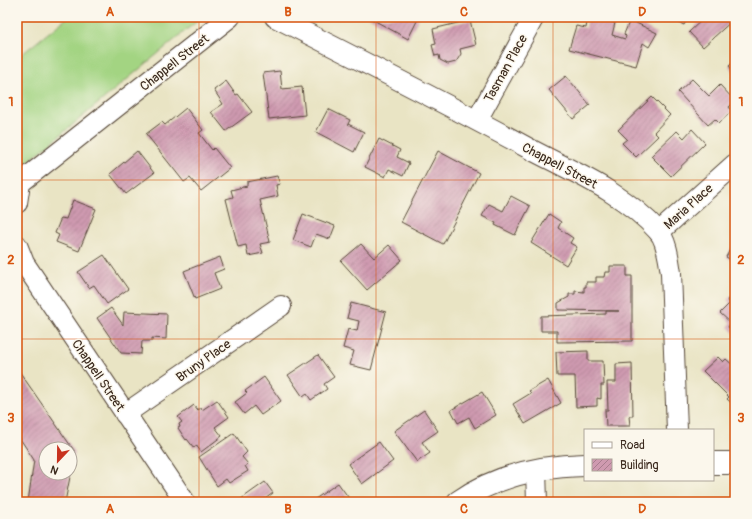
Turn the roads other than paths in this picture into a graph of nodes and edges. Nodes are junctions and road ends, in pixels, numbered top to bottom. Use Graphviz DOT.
graph roads {
  1 [pos="230,17"];
  2 [pos="275,17"];
  3 [pos="534,17"];
  4 [pos="477,120"];
  5 [pos="735,164"];
  6 [pos="17,203"];
  7 [pos="659,232"];
  8 [pos="17,245"];
  9 [pos="281,306"];
  10 [pos="126,414"];
  11 [pos="677,429"];
  12 [pos="714,463"];
  13 [pos="735,463"];
  14 [pos="584,465"];
  15 [pos="536,470"];
  16 [pos="185,502"];
  17 [pos="458,502"];
  18 [pos="537,502"];
  1 -- 6 [label="street, Chappell Street"];
  2 -- 4 [label="street, Chappell Street"];
  3 -- 4 [label="street, Tasman Place"];
  4 -- 7 [label="street, Chappell Street"];
  5 -- 7 [label="street, Maria Place"];
  7 -- 11 [label="street, Chappell Street"];
  8 -- 10 [label="street, Chappell Street"];
  9 -- 10 [label="street, Bruny Place"];
  10 -- 16 [label="street, Chappell Street"];
  12 -- 13 [label="street"];
  14 -- 15 [label="street"];
  15 -- 17 [label="street"];
  15 -- 18 [label="street"];
}
